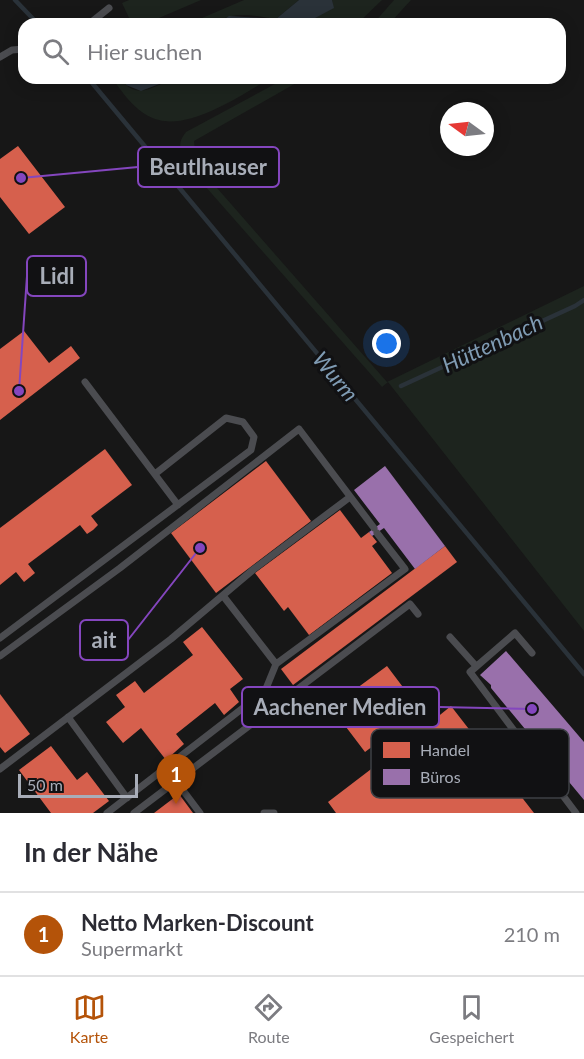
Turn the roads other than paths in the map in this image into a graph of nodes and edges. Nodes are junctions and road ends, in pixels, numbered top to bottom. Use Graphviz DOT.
graph roads {
  1 [pos="109,8"];
  2 [pos="96,18"];
  3 [pos="18,50"];
  4 [pos="0,57"];
  5 [pos="86,382"];
  6 [pos="155,474"];
  7 [pos="350,497"];
  8 [pos="178,505"];
  9 [pos="224,597"];
  10 [pos="418,614"];
  11 [pos="0,638"];
  12 [pos="450,638"];
  13 [pos="532,653"];
  14 [pos="0,656"];
  15 [pos="276,664"];
  16 [pos="476,666"];
  17 [pos="68,717"];
  18 [pos="513,729"];
  19 [pos="0,769"];
  20 [pos="176,781"];
  21 [pos="127,798"];
  22 [pos="565,798"];
  23 [pos="107,813"];
  24 [pos="134,813"];
  25 [pos="200,813"];
  26 [pos="264,813"];
  27 [pos="274,813"];
  28 [pos="576,813"];
  1 -- 2 [label="lane"];
  3 -- 4 [label="lane"];
  5 -- 6 [label="lane"];
  6 -- 8 [label="lane"];
  6 -- 8 [label="lane"];
  7 -- 9 [label="lane"];
  7 -- 14 [label="lane"];
  7 -- 15 [label="lane"];
  8 -- 11 [label="lane"];
  9 -- 15 [label="lane"];
  9 -- 17 [label="lane"];
  10 -- 20 [label="lane"];
  12 -- 16 [label="lane"];
  13 -- 16 [label="lane"];
  15 -- 21 [label="lane"];
  16 -- 18 [label="lane"];
  17 -- 19 [label="lane"];
  17 -- 21 [label="lane"];
  20 -- 24 [label="lane"];
  20 -- 25 [label="lane"];
  21 -- 23 [label="lane"];
  22 -- 28 [label="lane"];
  26 -- 27 [label="lane"];
}
